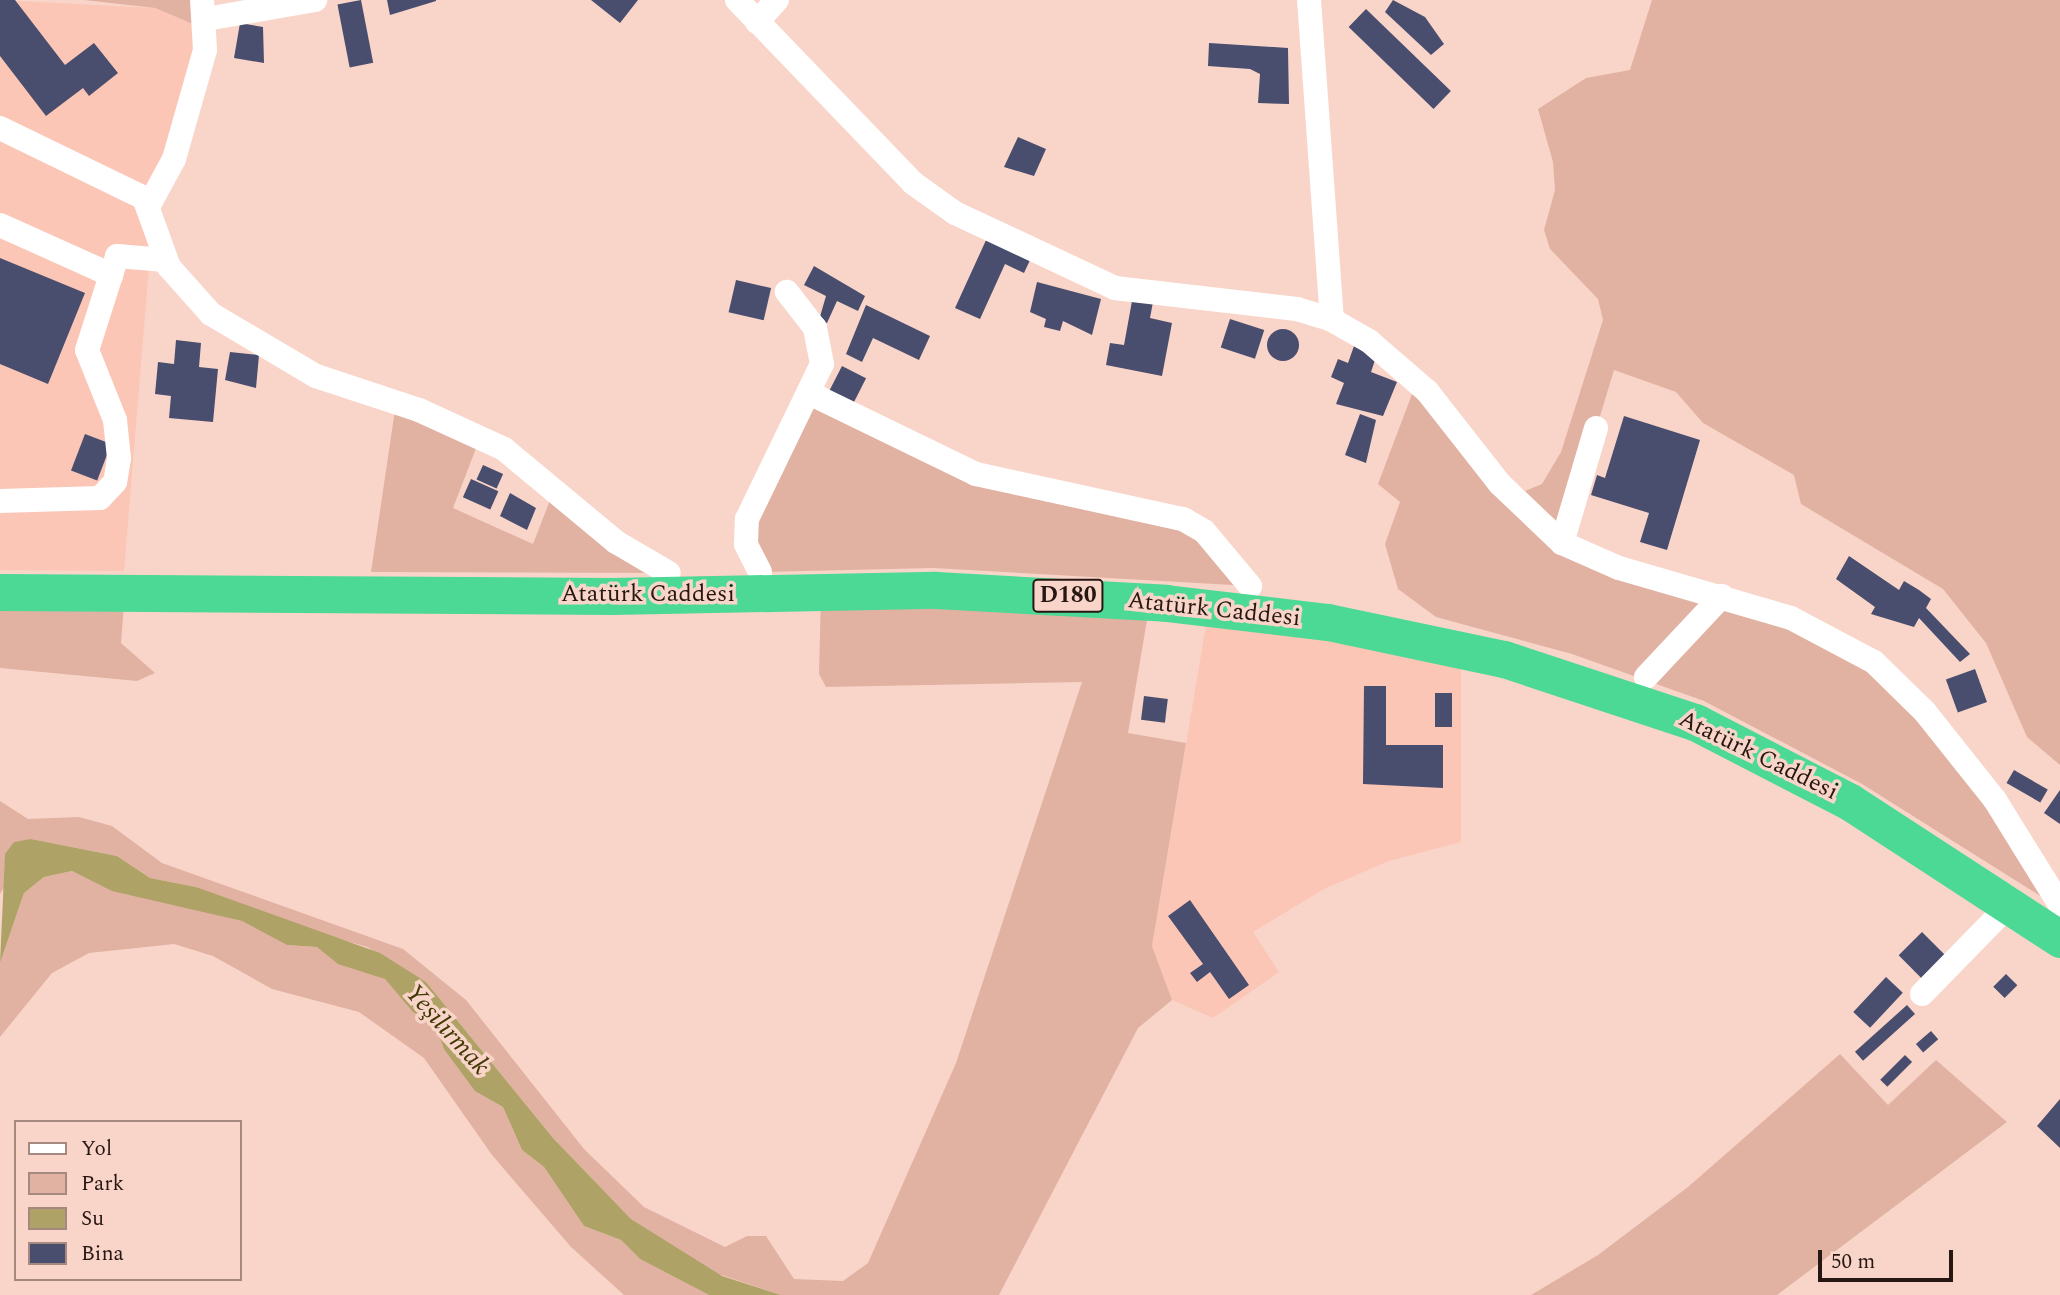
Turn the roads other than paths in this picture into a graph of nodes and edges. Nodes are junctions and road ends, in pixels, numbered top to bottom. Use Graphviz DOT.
graph roads {
  1 [pos="314,0"];
  2 [pos="737,0"];
  3 [pos="777,0"];
  4 [pos="1309,0"];
  5 [pos="204,9"];
  6 [pos="757,22"];
  7 [pos="0,128"];
  8 [pos="149,205"];
  9 [pos="0,225"];
  10 [pos="165,260"];
  11 [pos="111,275"];
  12 [pos="788,292"];
  13 [pos="1332,320"];
  14 [pos="809,393"];
  15 [pos="1596,428"];
  16 [pos="0,500"];
  17 [pos="1562,543"];
  18 [pos="0,570"];
  19 [pos="760,572"];
  20 [pos="669,573"];
  21 [pos="1250,586"];
  22 [pos="0,592"];
  23 [pos="1722,596"];
  24 [pos="1646,677"];
  25 [pos="2010,904"];
  26 [pos="2060,905"];
  27 [pos="2060,911"];
  28 [pos="2060,939"];
  29 [pos="1922,994"];
  1 -- 5 [label="street"];
  2 -- 6 [label="street"];
  3 -- 6 [label="street"];
  4 -- 13 [label="street"];
  5 -- 8 [label="street"];
  6 -- 13 [label="street"];
  7 -- 8 [label="street"];
  8 -- 10 [label="street"];
  9 -- 11 [label="street"];
  10 -- 11 [label="street"];
  10 -- 20 [label="street"];
  11 -- 16 [label="street"];
  12 -- 14 [label="street"];
  13 -- 17 [label="street"];
  14 -- 19 [label="street"];
  14 -- 21 [label="street"];
  15 -- 17 [label="street"];
  17 -- 23 [label="street"];
  18 -- 20 [label="highway, Atatürk Caddesi / D180"];
  19 -- 20 [label="highway, Atatürk Caddesi / D180"];
  19 -- 21 [label="highway, Atatürk Caddesi / D180"];
  21 -- 24 [label="highway, Atatürk Caddesi / D180"];
  22 -- 25 [label="highway, Atatürk Caddesi / D180"];
  23 -- 24 [label="street"];
  23 -- 26 [label="street"];
  24 -- 27 [label="highway, Atatürk Caddesi / D180"];
  25 -- 28 [label="highway, Atatürk Caddesi / D180"];
  25 -- 29 [label="street"];
}
